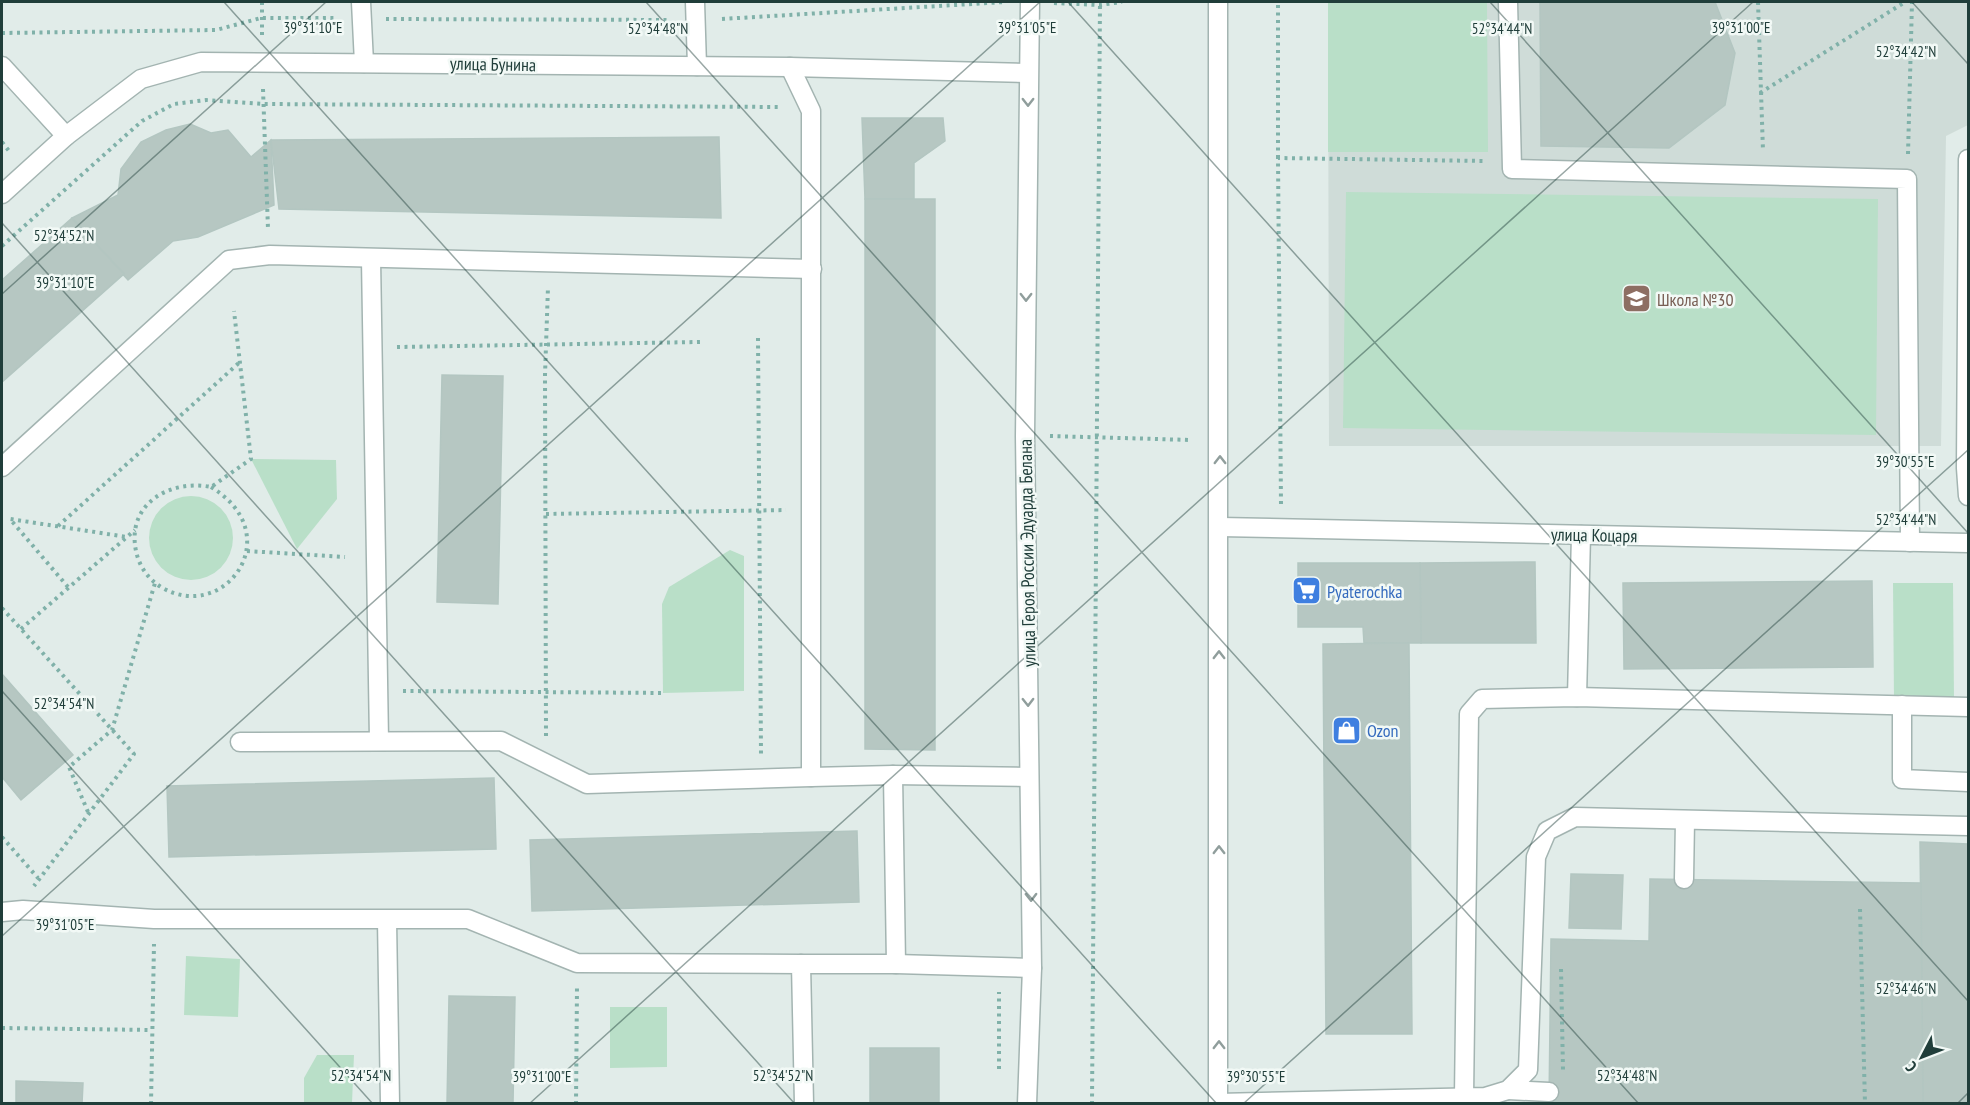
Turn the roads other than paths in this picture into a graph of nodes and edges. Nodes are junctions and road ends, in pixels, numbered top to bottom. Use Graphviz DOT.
graph roads {
  1 [pos="695,2"];
  2 [pos="1030,2"];
  3 [pos="1218,2"];
  4 [pos="1508,2"];
  5 [pos="360,10"];
  6 [pos="364,63"];
  7 [pos="2,66"];
  8 [pos="697,66"];
  9 [pos="790,67"];
  10 [pos="1028,73"];
  11 [pos="66,136"];
  12 [pos="1968,159"];
  13 [pos="2,194"];
  14 [pos="371,259"];
  15 [pos="812,269"];
  16 [pos="2,467"];
  17 [pos="1967,468"];
  18 [pos="1968,496"];
  19 [pos="1220,527"];
  20 [pos="1581,535"];
  21 [pos="1910,542"];
  22 [pos="1968,543"];
  23 [pos="1577,698"];
  24 [pos="1902,705"];
  25 [pos="1968,707"];
  26 [pos="379,740"];
  27 [pos="240,742"];
  28 [pos="893,775"];
  29 [pos="811,777"];
  30 [pos="1029,777"];
  31 [pos="1968,782"];
  32 [pos="1685,820"];
  33 [pos="1968,826"];
  34 [pos="1684,879"];
  35 [pos="2,912"];
  36 [pos="387,920"];
  37 [pos="801,963"];
  38 [pos="896,964"];
  39 [pos="1032,968"];
  40 [pos="1508,1090"];
  41 [pos="1549,1092"];
  42 [pos="1464,1097"];
  43 [pos="1292,1102"];
  44 [pos="1218,1103"];
  45 [pos="390,1104"];
  46 [pos="804,1104"];
  47 [pos="1027,1104"];
  1 -- 8 [label="street"];
  2 -- 10 [label="street, улица Героя России Эдуарда Белана"];
  19 -- 3 [label="street, one-way"];
  4 -- 21 [label="street"];
  5 -- 6 [label="street"];
  6 -- 8 [label="street, улица Бунина"];
  6 -- 11 [label="street, улица Бунина"];
  7 -- 11 [label="street"];
  8 -- 9 [label="street, улица Бунина"];
  9 -- 10 [label="street, улица Бунина"];
  9 -- 15 [label="street"];
  10 -- 30 [label="street, улица Героя России Эдуарда Белана, one-way"];
  11 -- 13 [label="street, улица Бунина"];
  12 -- 17 [label="street"];
  14 -- 15 [label="street"];
  14 -- 16 [label="street"];
  14 -- 26 [label="street"];
  15 -- 29 [label="street"];
  17 -- 18 [label="street"];
  19 -- 20 [label="street, улица Коцаря"];
  44 -- 19 [label="street, one-way"];
  20 -- 21 [label="street, улица Коцаря"];
  20 -- 23 [label="street"];
  21 -- 22 [label="street, улица Коцаря"];
  23 -- 24 [label="street"];
  23 -- 42 [label="street"];
  24 -- 25 [label="street"];
  24 -- 31 [label="street"];
  26 -- 27 [label="street"];
  26 -- 29 [label="street"];
  28 -- 29 [label="street"];
  28 -- 30 [label="street"];
  28 -- 38 [label="street"];
  30 -- 39 [label="street, улица Героя России Эдуарда Белана, one-way"];
  32 -- 33 [label="street"];
  32 -- 34 [label="street"];
  32 -- 40 [label="street"];
  35 -- 36 [label="street"];
  36 -- 37 [label="street"];
  36 -- 45 [label="street"];
  37 -- 38 [label="street"];
  37 -- 46 [label="street"];
  38 -- 39 [label="street"];
  39 -- 47 [label="street, улица Героя России Эдуарда Белана"];
  40 -- 41 [label="street"];
  40 -- 42 [label="street"];
  42 -- 43 [label="street"];
  43 -- 44 [label="street"];
}
